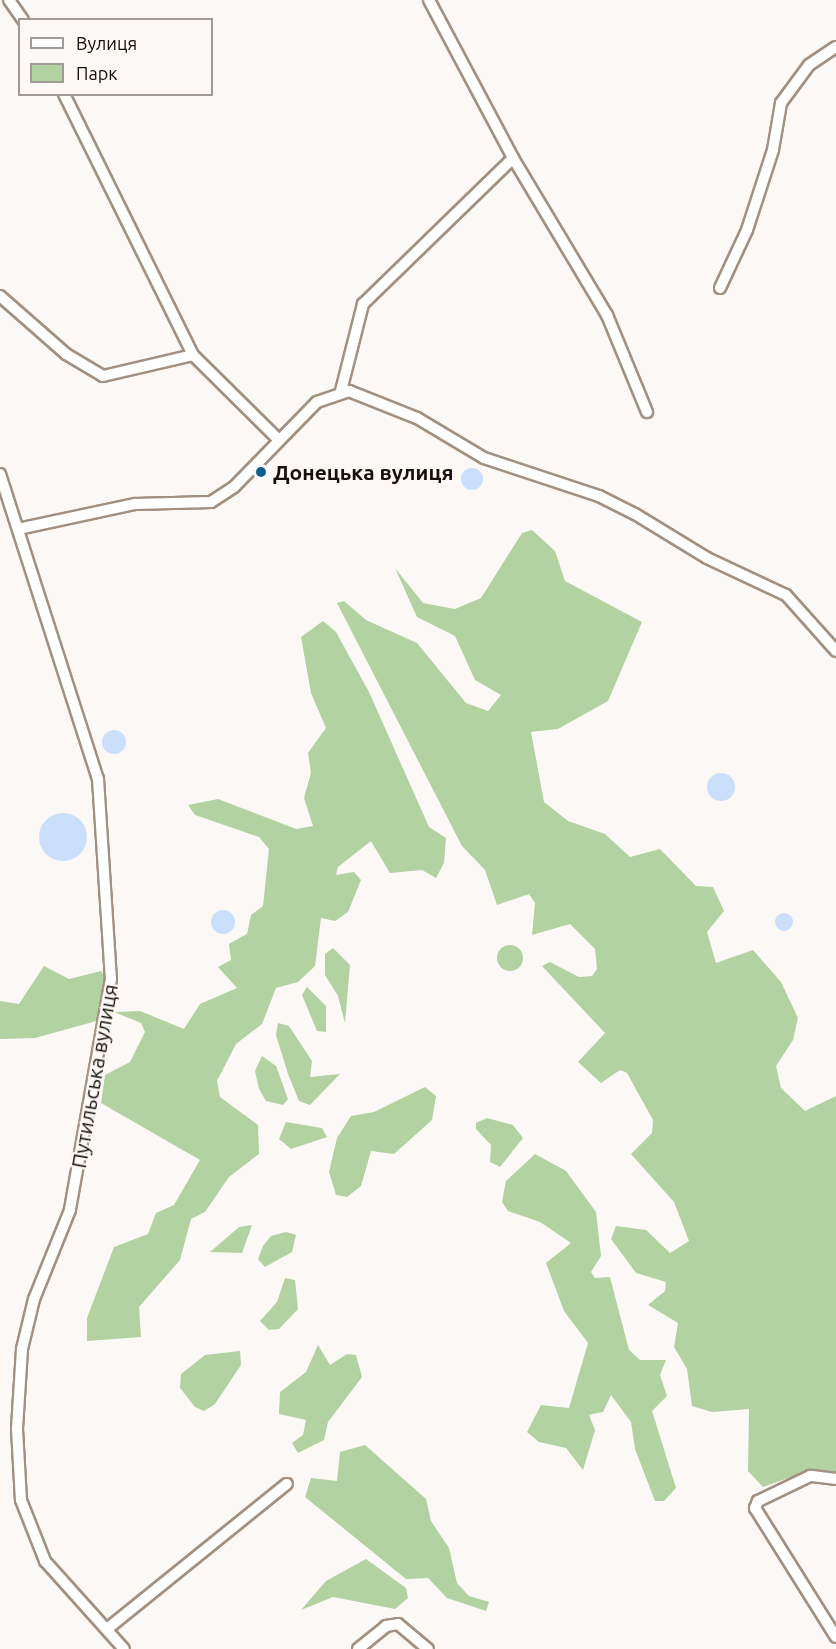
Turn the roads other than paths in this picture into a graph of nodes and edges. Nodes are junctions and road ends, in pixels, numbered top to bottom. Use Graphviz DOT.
graph roads {
  1 [pos="9,0"];
  2 [pos="429,0"];
  3 [pos="22,18"];
  4 [pos="836,48"];
  5 [pos="65,96"];
  6 [pos="513,158"];
  7 [pos="720,288"];
  8 [pos="0,296"];
  9 [pos="193,355"];
  10 [pos="341,391"];
  11 [pos="647,412"];
  12 [pos="279,440"];
  13 [pos="0,474"];
  14 [pos="18,529"];
  15 [pos="836,651"];
  16 [pos="836,1479"];
  17 [pos="287,1484"];
  18 [pos="107,1629"];
  19 [pos="836,1638"];
  20 [pos="124,1649"];
  21 [pos="358,1649"];
  22 [pos="428,1649"];
  1 -- 3 [label="street"];
  2 -- 6 [label="street"];
  4 -- 7 [label="street"];
  5 -- 9 [label="street"];
  6 -- 10 [label="street"];
  6 -- 11 [label="street"];
  8 -- 9 [label="street"];
  9 -- 12 [label="street"];
  10 -- 12 [label="street"];
  10 -- 15 [label="street"];
  12 -- 14 [label="street"];
  13 -- 14 [label="street, Путильська вулиця"];
  14 -- 18 [label="street, Путильська вулиця"];
  16 -- 19 [label="street"];
  17 -- 18 [label="street"];
  18 -- 20 [label="street, Путильська вулиця"];
  21 -- 22 [label="street"];
}
